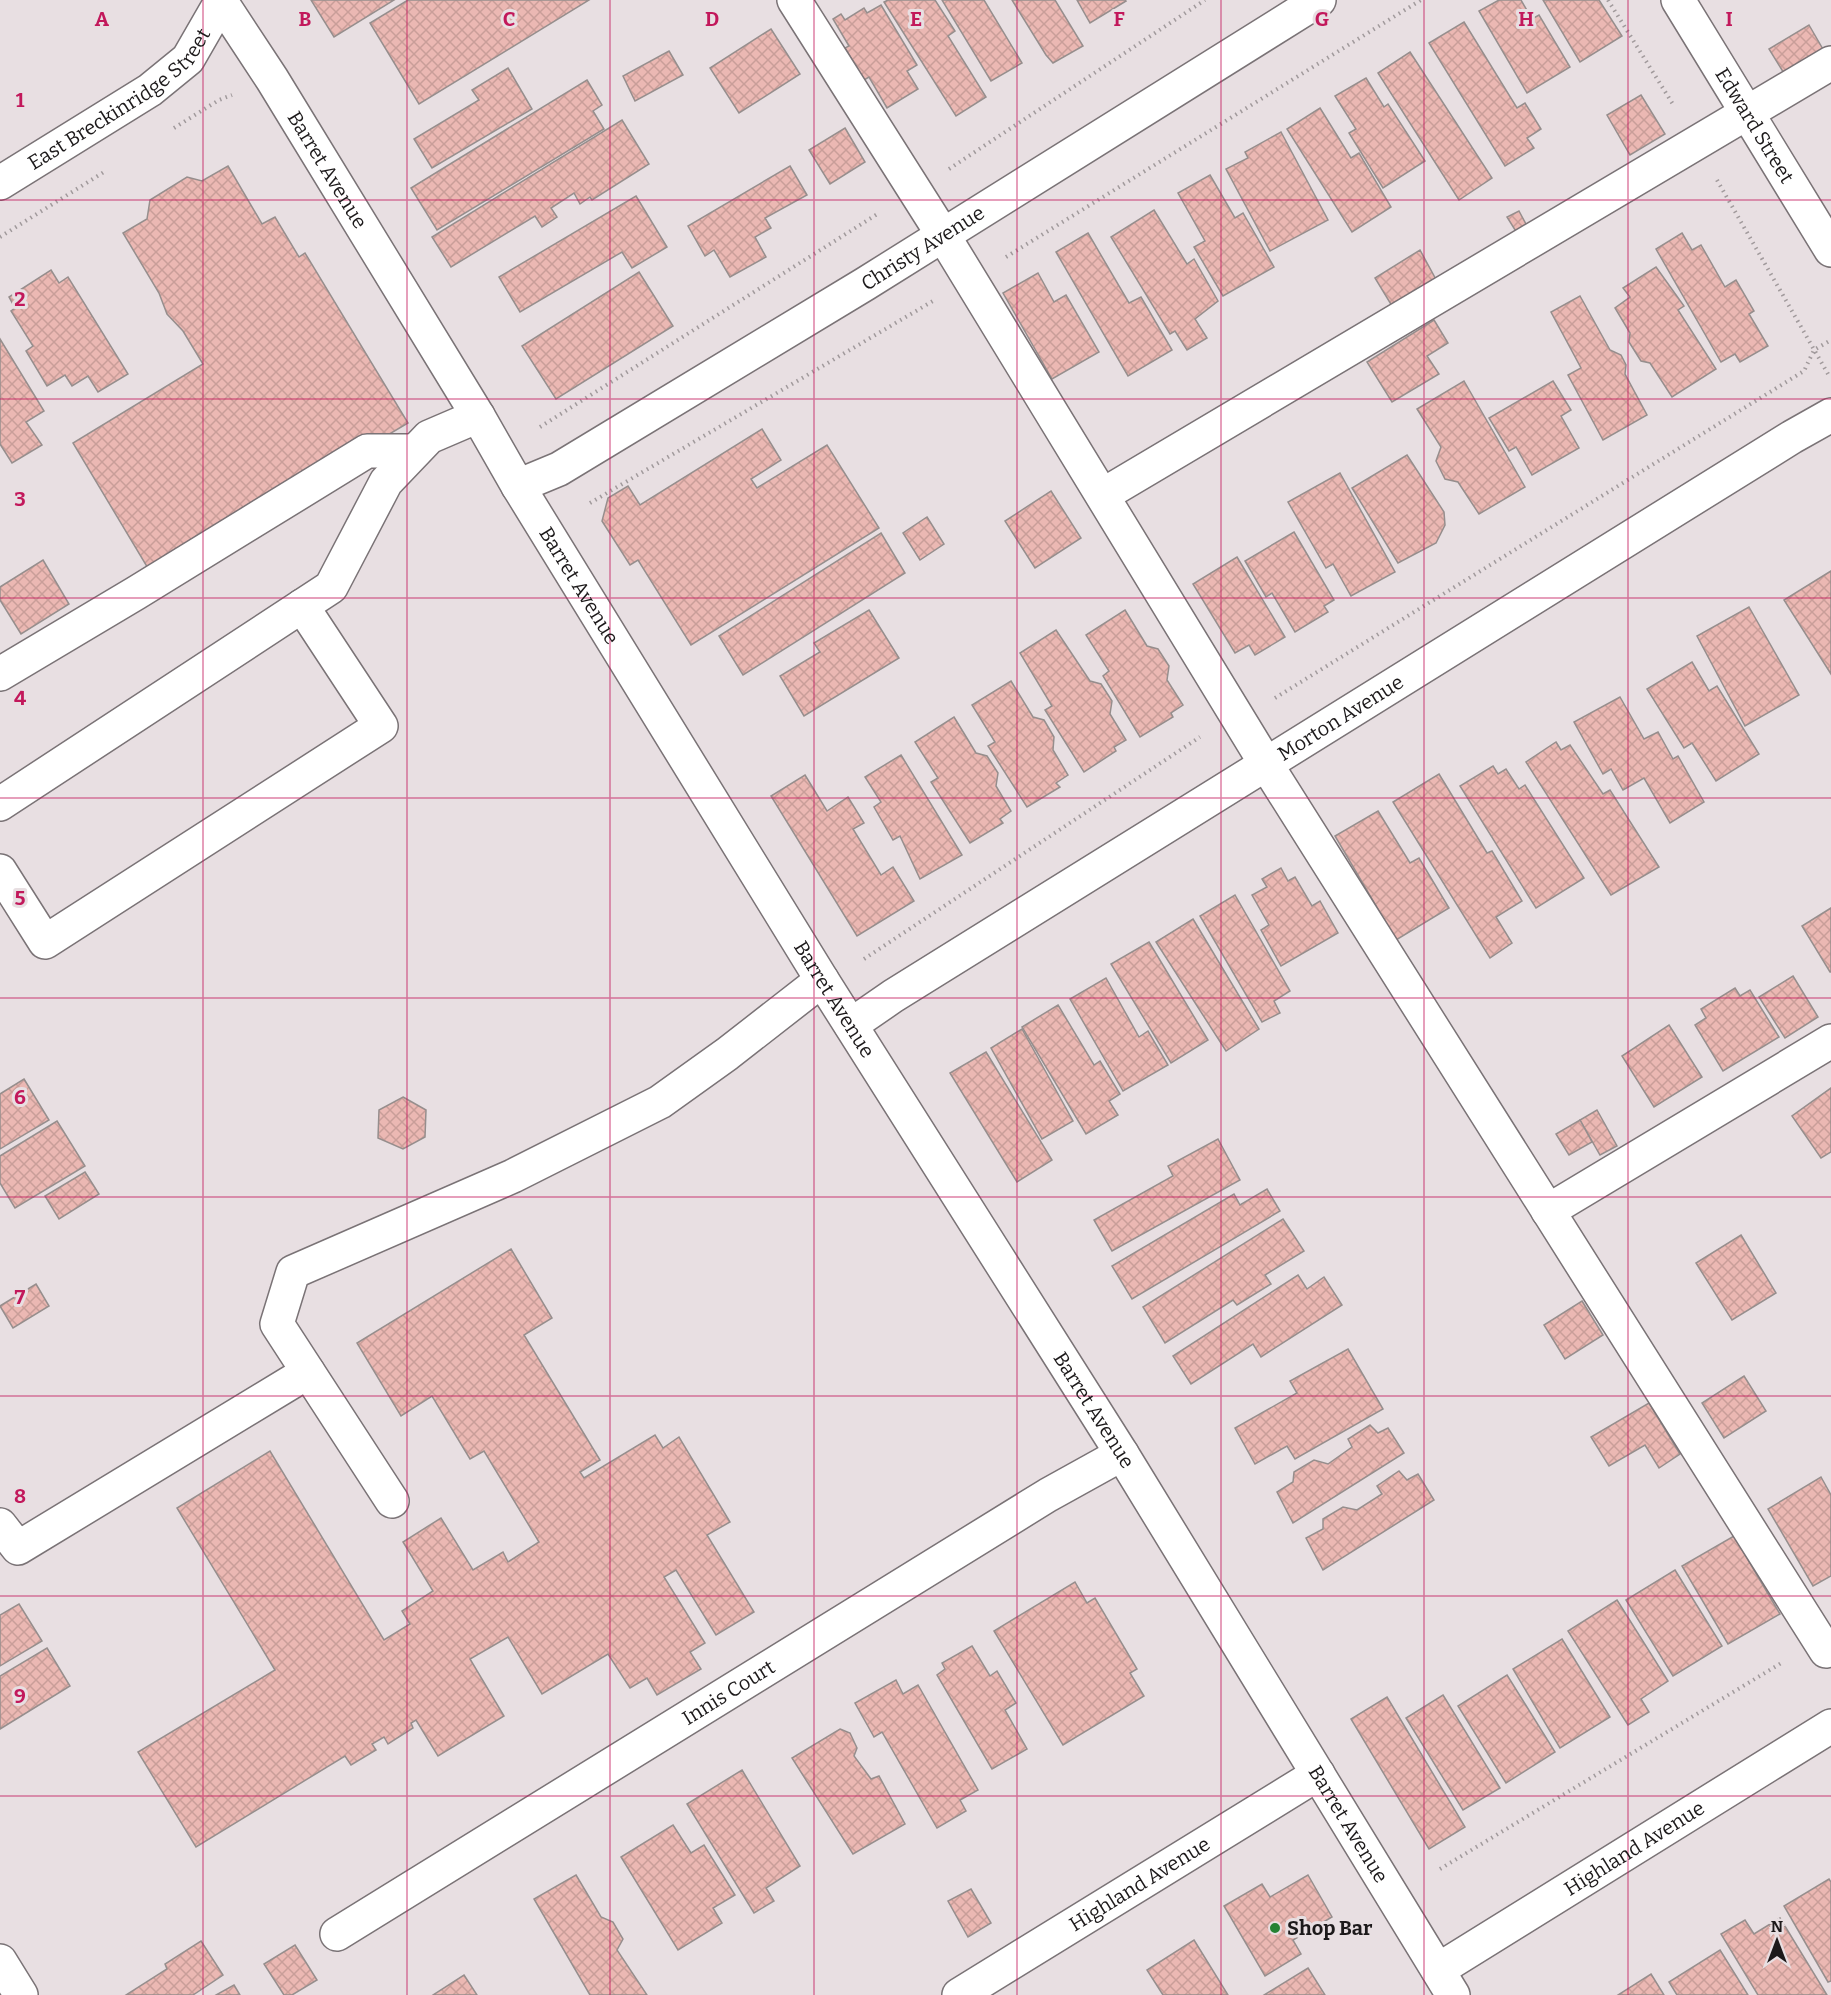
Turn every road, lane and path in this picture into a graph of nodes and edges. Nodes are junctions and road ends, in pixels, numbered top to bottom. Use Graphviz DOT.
graph roads {
  1 [pos="794,0"];
  2 [pos="1205,0"];
  3 [pos="1319,0"];
  4 [pos="1608,0"];
  5 [pos="1678,0"];
  6 [pos="221,1"];
  7 [pos="1831,63"];
  8 [pos="272,79"];
  9 [pos="1747,113"];
  10 [pos="169,131"];
  11 [pos="1696,143"];
  12 [pos="109,169"];
  13 [pos="0,183"];
  14 [pos="915,191"];
  15 [pos="943,235"];
  16 [pos="0,237"];
  17 [pos="1831,250"];
  18 [pos="1831,340"];
  19 [pos="1814,350"];
  20 [pos="1831,379"];
  21 [pos="1831,415"];
  22 [pos="478,416"];
  23 [pos="540,427"];
  24 [pos="415,451"];
  25 [pos="518,486"];
  26 [pos="1102,495"];
  27 [pos="302,606"];
  28 [pos="0,674"];
  29 [pos="1235,713"];
  30 [pos="1266,764"];
  31 [pos="0,804"];
  32 [pos="0,871"];
  33 [pos="864,959"];
  34 [pos="822,980"];
  35 [pos="851,1024"];
  36 [pos="1831,1041"];
  37 [pos="1548,1211"];
  38 [pos="308,1372"];
  39 [pos="1122,1454"];
  40 [pos="392,1502"];
  41 [pos="0,1525"];
  42 [pos="1822,1645"];
  43 [pos="1831,1726"];
  44 [pos="1318,1774"];
  45 [pos="1440,1869"];
  46 [pos="337,1934"];
  47 [pos="0,1961"];
  48 [pos="1445,1982"];
  49 [pos="21,1995"];
  50 [pos="959,1995"];
  1 -- 14 [label="street"];
  2 -- 14 [label="path"];
  3 -- 15 [label="street, Christy Avenue"];
  4 -- 11 [label="path"];
  5 -- 9 [label="street, Edward Street"];
  6 -- 8 [label="street, Barret Avenue"];
  6 -- 13 [label="street, East Breckinridge Street"];
  7 -- 9 [label="street"];
  8 -- 10 [label="path"];
  8 -- 22 [label="street, Barret Avenue"];
  9 -- 11 [label="street"];
  9 -- 17 [label="street, Edward Street"];
  11 -- 19 [label="path"];
  11 -- 26 [label="street"];
  12 -- 16 [label="path"];
  14 -- 15 [label="street"];
  14 -- 23 [label="path"];
  15 -- 25 [label="street, Christy Avenue"];
  15 -- 26 [label="street"];
  18 -- 19 [label="path"];
  19 -- 20 [label="path"];
  19 -- 29 [label="path"];
  21 -- 30 [label="street, Morton Avenue"];
  22 -- 24 [label="street"];
  22 -- 25 [label="street, Barret Avenue"];
  24 -- 27 [label="street"];
  24 -- 28 [label="street"];
  25 -- 34 [label="street, Barret Avenue"];
  26 -- 29 [label="street"];
  27 -- 31 [label="street"];
  27 -- 32 [label="street"];
  29 -- 30 [label="street"];
  29 -- 33 [label="path"];
  30 -- 35 [label="street, Morton Avenue"];
  30 -- 37 [label="street"];
  34 -- 35 [label="street, Barret Avenue"];
  34 -- 38 [label="street"];
  35 -- 39 [label="street, Barret Avenue"];
  36 -- 37 [label="street"];
  37 -- 42 [label="street"];
  38 -- 40 [label="street"];
  38 -- 41 [label="street"];
  39 -- 44 [label="street, Barret Avenue"];
  39 -- 46 [label="street, Innis Court"];
  42 -- 45 [label="path"];
  43 -- 48 [label="street, Highland Avenue"];
  44 -- 48 [label="street, Barret Avenue"];
  44 -- 50 [label="street, Highland Avenue"];
  47 -- 49 [label="street"];
}
